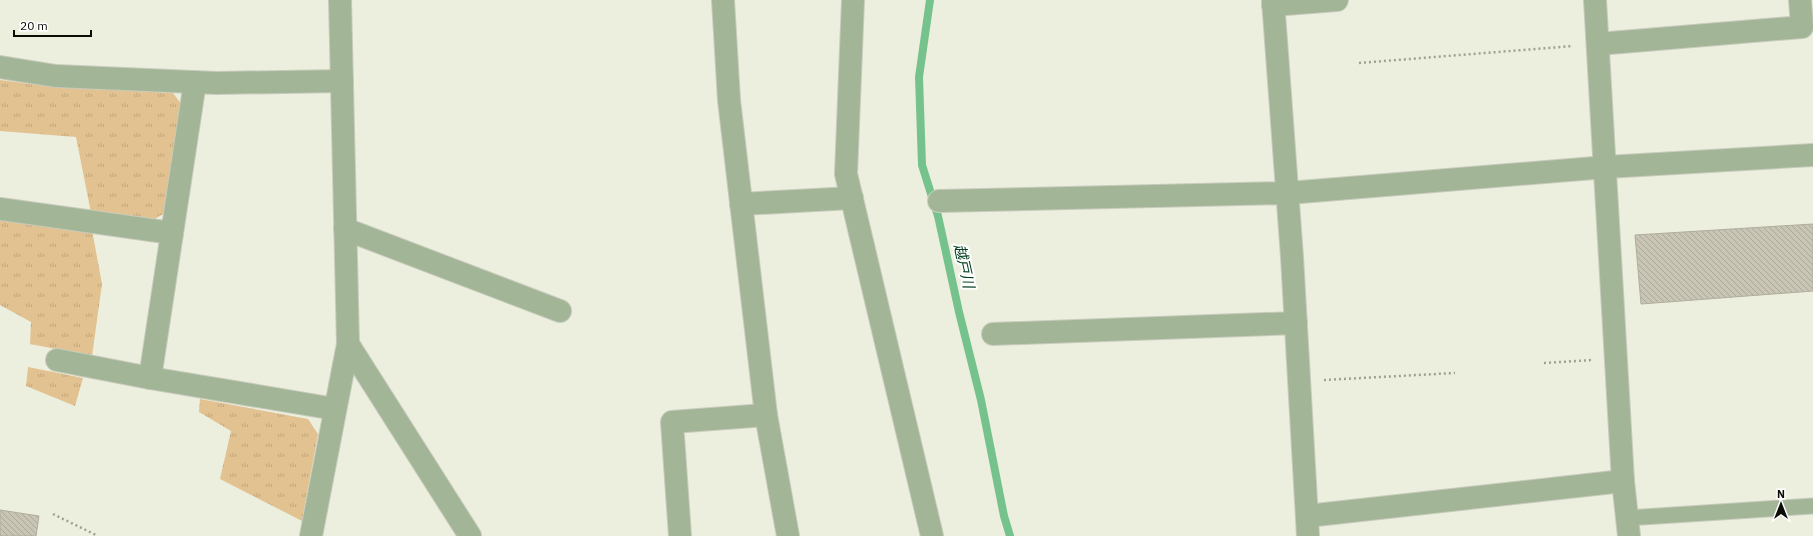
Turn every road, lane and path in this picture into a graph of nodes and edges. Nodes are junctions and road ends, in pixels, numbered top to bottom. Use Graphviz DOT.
graph roads {
  1 [pos="340,0"];
  2 [pos="723,0"];
  3 [pos="854,0"];
  4 [pos="1337,0"];
  5 [pos="1595,0"];
  6 [pos="1800,0"];
  7 [pos="1273,3"];
  8 [pos="1598,44"];
  9 [pos="1359,63"];
  10 [pos="0,67"];
  11 [pos="342,81"];
  12 [pos="195,82"];
  13 [pos="1813,155"];
  14 [pos="1606,167"];
  15 [pos="1288,193"];
  16 [pos="852,198"];
  17 [pos="939,200"];
  18 [pos="741,204"];
  19 [pos="0,209"];
  20 [pos="345,229"];
  21 [pos="172,234"];
  22 [pos="560,311"];
  23 [pos="1296,323"];
  24 [pos="993,334"];
  25 [pos="348,344"];
  26 [pos="1616,358"];
  27 [pos="57,360"];
  28 [pos="1544,363"];
  29 [pos="1455,374"];
  30 [pos="150,378"];
  31 [pos="1300,381"];
  32 [pos="335,410"];
  33 [pos="766,415"];
  34 [pos="1623,481"];
  35 [pos="1813,506"];
  36 [pos="53,514"];
  37 [pos="1308,526"];
  38 [pos="1628,527"];
  39 [pos="98,536"];
  40 [pos="311,536"];
  41 [pos="470,536"];
  42 [pos="680,536"];
  43 [pos="788,536"];
  44 [pos="932,536"];
  1 -- 11 [label="street"];
  2 -- 18 [label="street"];
  3 -- 16 [label="street"];
  4 -- 7 [label="street"];
  5 -- 8 [label="street"];
  6 -- 8 [label="street"];
  7 -- 15 [label="street"];
  8 -- 9 [label="path"];
  8 -- 14 [label="street"];
  10 -- 12 [label="street"];
  11 -- 12 [label="street"];
  11 -- 20 [label="street"];
  12 -- 21 [label="street"];
  13 -- 14 [label="street"];
  14 -- 15 [label="street"];
  14 -- 26 [label="street"];
  15 -- 17 [label="street"];
  15 -- 23 [label="street"];
  16 -- 18 [label="street"];
  16 -- 44 [label="street"];
  18 -- 33 [label="street"];
  19 -- 21 [label="street"];
  20 -- 22 [label="street"];
  20 -- 25 [label="street"];
  21 -- 30 [label="street"];
  23 -- 24 [label="street"];
  23 -- 31 [label="street"];
  25 -- 32 [label="street"];
  25 -- 41 [label="street"];
  26 -- 28 [label="path"];
  26 -- 34 [label="street"];
  27 -- 30 [label="street"];
  29 -- 31 [label="path"];
  30 -- 32 [label="street"];
  31 -- 37 [label="street"];
  32 -- 40 [label="street"];
  33 -- 42 [label="street"];
  33 -- 43 [label="street"];
  34 -- 37 [label="street"];
  34 -- 38 [label="street"];
  35 -- 38 [label="lane"];
  36 -- 39 [label="path"];
}
